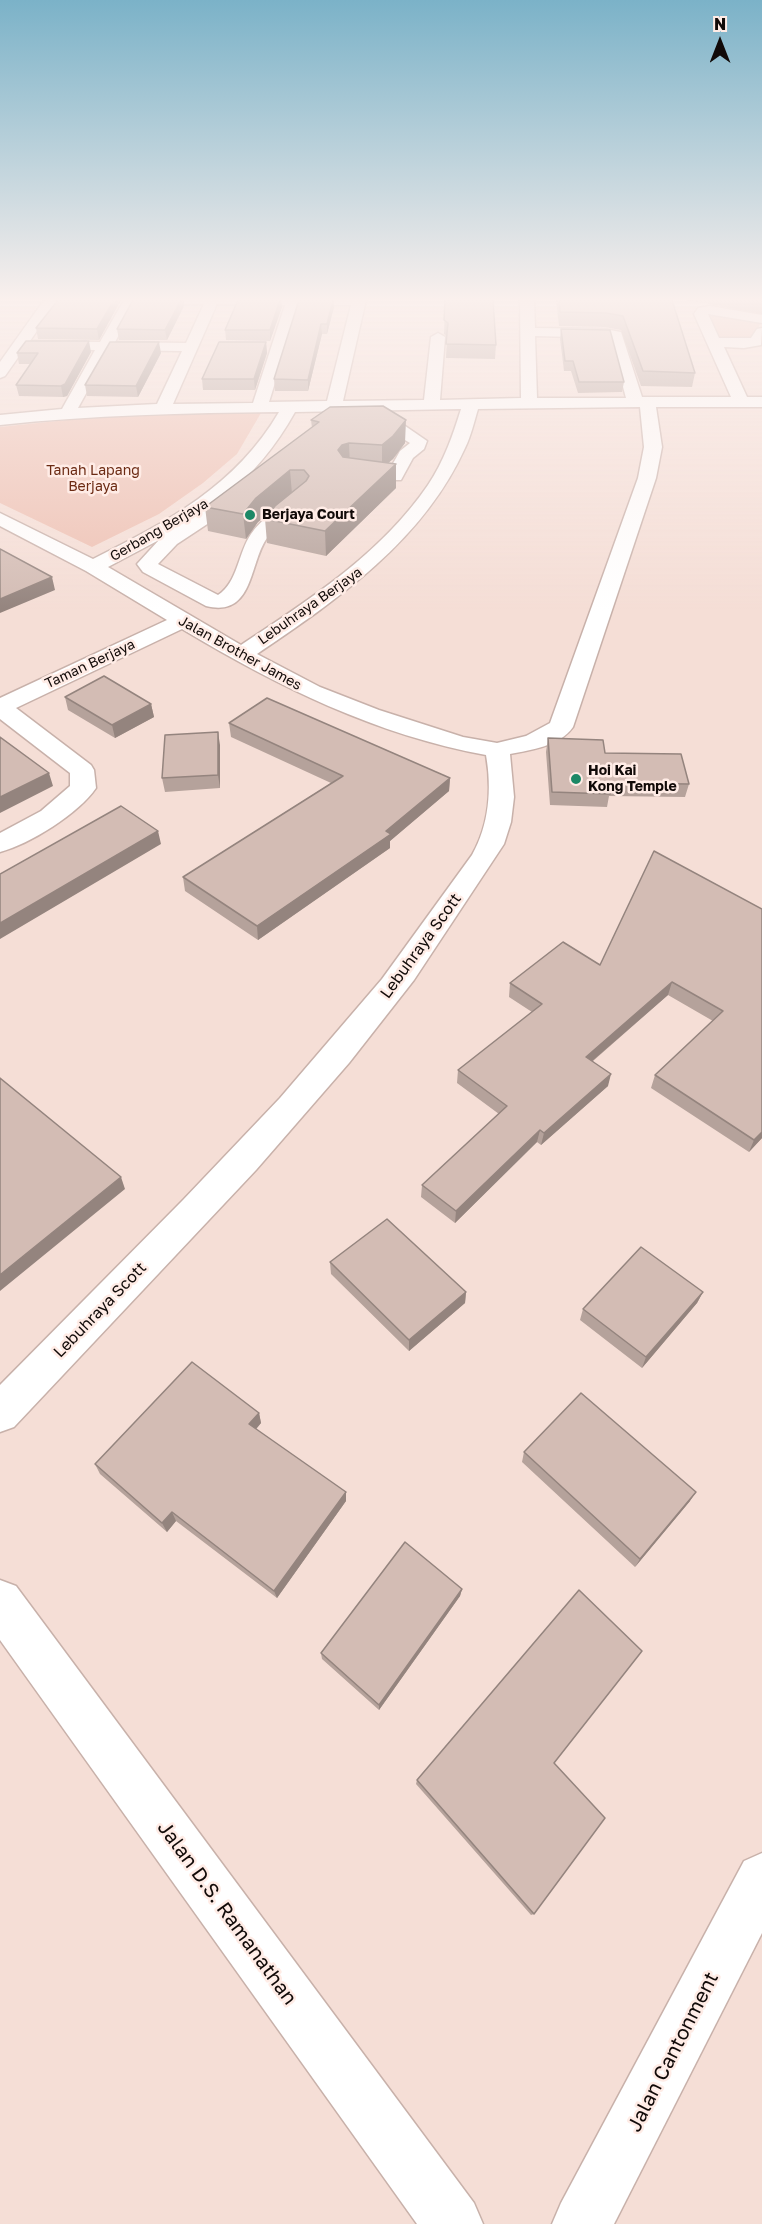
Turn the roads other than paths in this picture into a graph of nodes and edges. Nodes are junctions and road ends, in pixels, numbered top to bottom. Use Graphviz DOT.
graph roads {
  1 [pos="73,404"];
  2 [pos="166,404"];
  3 [pos="260,404"];
  4 [pos="471,404"];
  5 [pos="483,404"];
  6 [pos="642,404"];
  7 [pos="431,405"];
  8 [pos="334,406"];
  9 [pos="290,407"];
  10 [pos="259,408"];
  11 [pos="163,410"];
  12 [pos="67,414"];
  13 [pos="0,420"];
  14 [pos="326,423"];
  15 [pos="372,475"];
  16 [pos="395,477"];
  17 [pos="440,480"];
  18 [pos="212,500"];
  19 [pos="298,500"];
  20 [pos="0,519"];
  21 [pos="93,567"];
  22 [pos="181,621"];
  23 [pos="241,655"];
  24 [pos="0,708"];
  25 [pos="497,750"];
  26 [pos="0,843"];
  27 [pos="0,1413"];
  28 [pos="0,1602"];
  29 [pos="762,1879"];
  30 [pos="453,2224"];
  31 [pos="582,2224"];
  1 -- 12 [label="street"];
  2 -- 11 [label="street"];
  3 -- 10 [label="street"];
  4 -- 5 [label="street"];
  4 -- 7 [label="street"];
  4 -- 17 [label="street, Lebuhraya Berjaya"];
  6 -- 25 [label="street"];
  7 -- 8 [label="street"];
  8 -- 9 [label="street"];
  9 -- 10 [label="street"];
  9 -- 18 [label="street, Gerbang Berjaya"];
  10 -- 11 [label="street"];
  11 -- 12 [label="street"];
  12 -- 13 [label="street"];
  14 -- 16 [label="street"];
  15 -- 16 [label="street"];
  16 -- 17 [label="street"];
  17 -- 23 [label="street, Lebuhraya Berjaya"];
  18 -- 19 [label="street"];
  18 -- 21 [label="street, Gerbang Berjaya"];
  20 -- 21 [label="street, Jalan Brother James"];
  21 -- 22 [label="street, Jalan Brother James"];
  22 -- 23 [label="street, Jalan Brother James"];
  22 -- 24 [label="street, Taman Berjaya"];
  23 -- 25 [label="street, Jalan Brother James"];
  24 -- 26 [label="street, Taman Berjaya"];
  25 -- 27 [label="street, Lebuhraya Scott"];
  28 -- 30 [label="street, Jalan D.S. Ramanathan"];
  29 -- 31 [label="street, Jalan Cantonment"];
}
